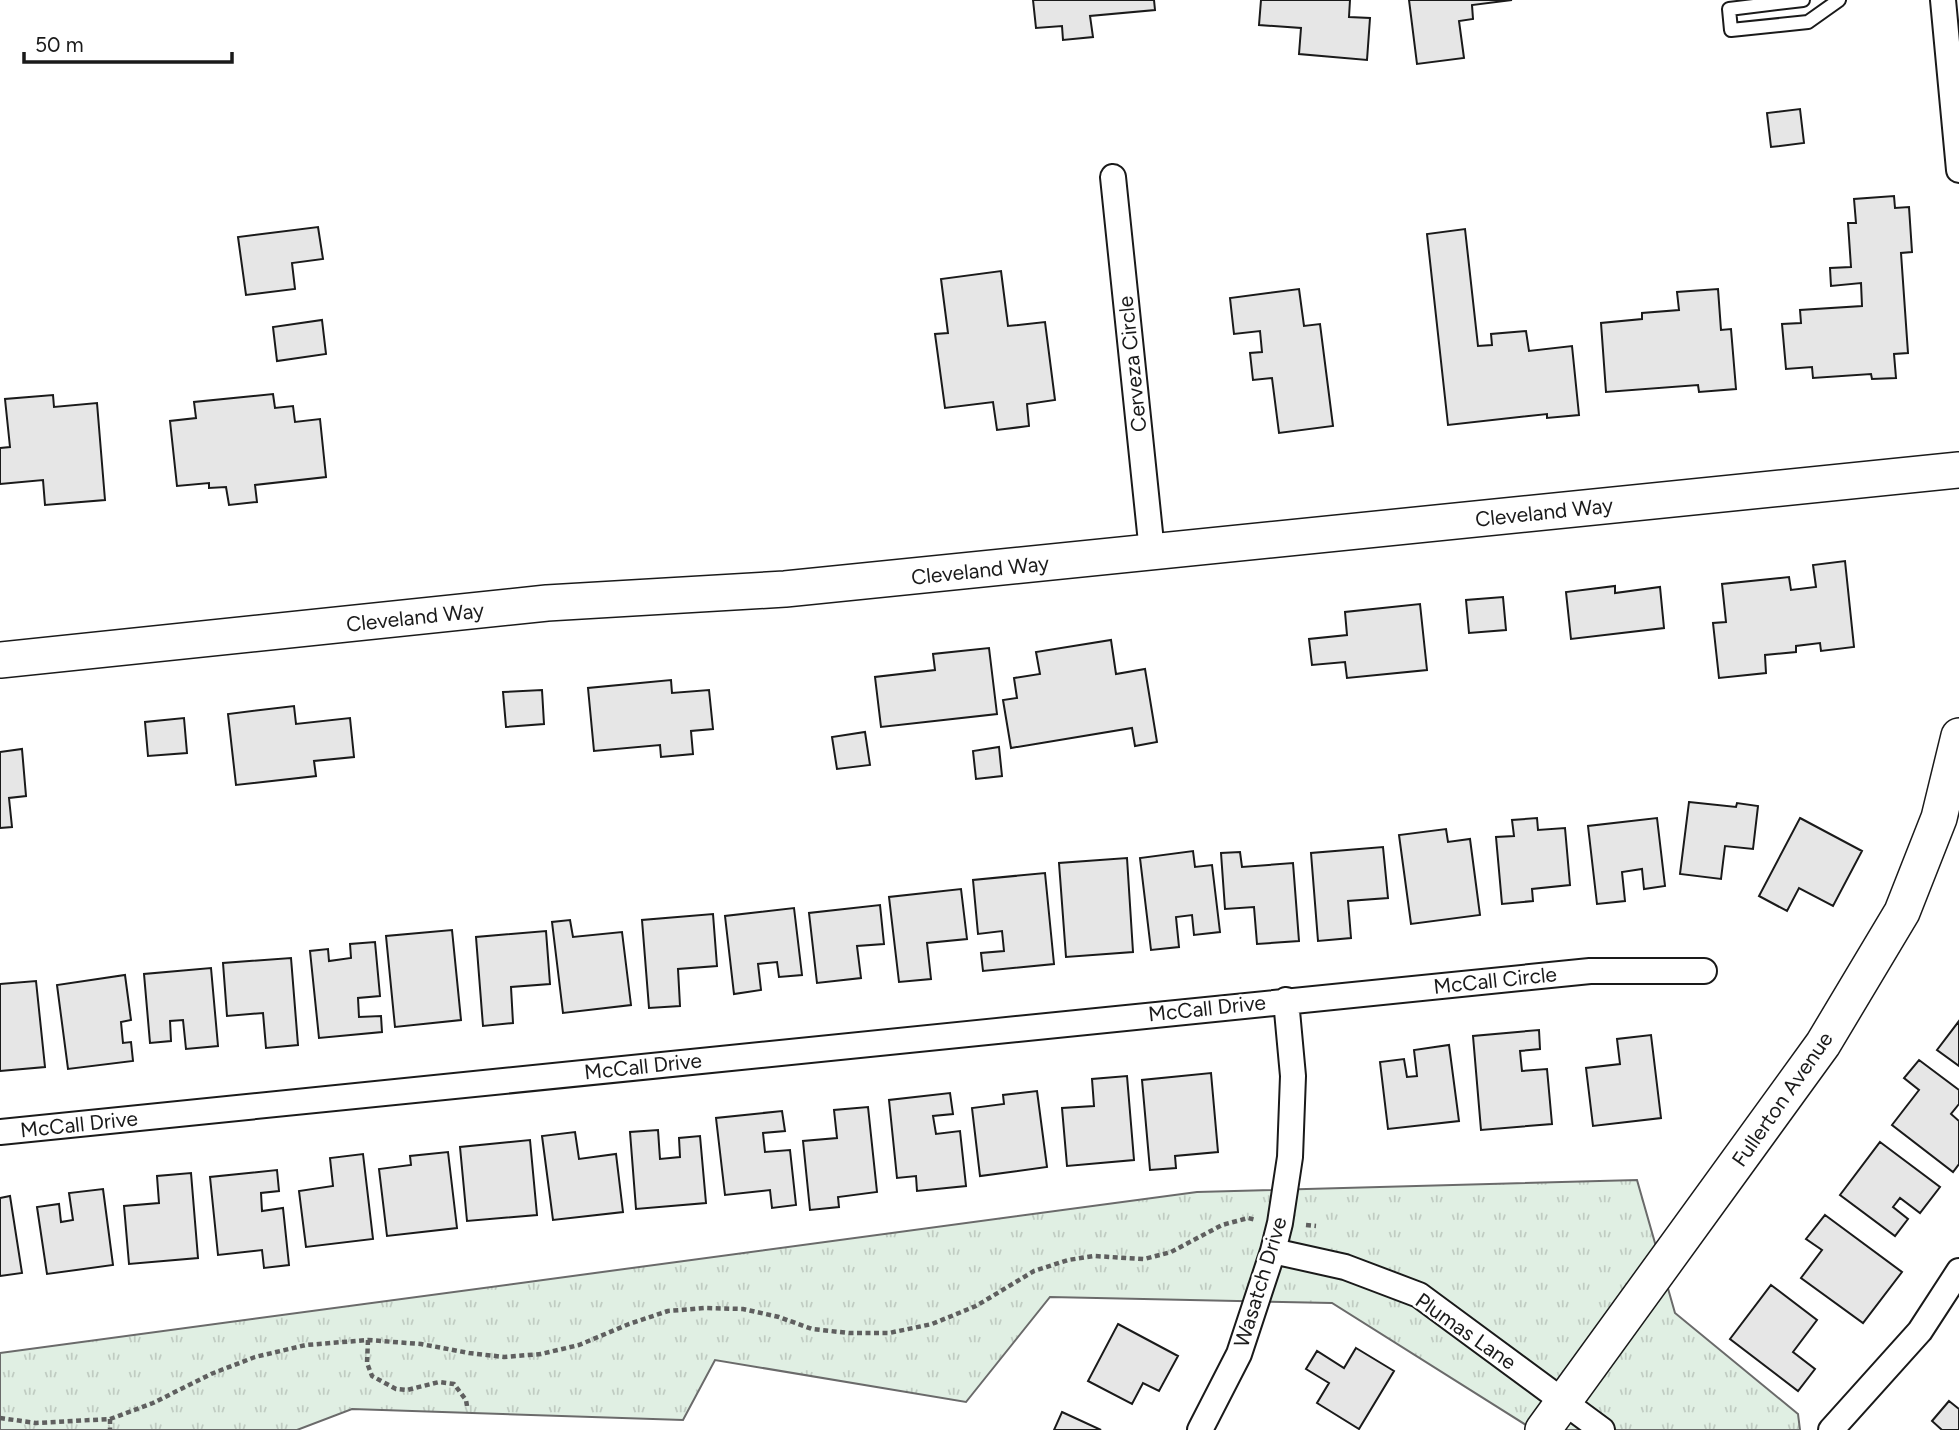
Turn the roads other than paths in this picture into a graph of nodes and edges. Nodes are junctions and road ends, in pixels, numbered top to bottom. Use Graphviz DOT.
graph roads {
  1 [pos="1804,0"];
  2 [pos="1839,0"];
  3 [pos="1943,0"];
  4 [pos="1820,13"];
  5 [pos="1959,170"];
  6 [pos="1113,177"];
  7 [pos="1959,470"];
  8 [pos="1152,552"];
  9 [pos="0,660"];
  10 [pos="1959,736"];
  11 [pos="1704,971"];
  12 [pos="1286,1000"];
  13 [pos="0,1132"];
  14 [pos="1273,1251"];
  15 [pos="1959,1271"];
  16 [pos="1564,1401"];
  17 [pos="1200,1430"];
  18 [pos="1543,1430"];
  19 [pos="1602,1430"];
  20 [pos="1831,1430"];
  1 -- 4 [label="lane"];
  1 -- 4 [label="lane"];
  2 -- 4 [label="lane"];
  3 -- 5 [label="street"];
  6 -- 8 [label="street, Cerveza Circle"];
  7 -- 8 [label="street, Cleveland Way"];
  8 -- 9 [label="street, Cleveland Way"];
  10 -- 16 [label="street, Fullerton Avenue"];
  11 -- 12 [label="street, McCall Circle"];
  12 -- 13 [label="street, McCall Drive"];
  12 -- 14 [label="street, Wasatch Drive"];
  14 -- 16 [label="street, Plumas Lane"];
  14 -- 17 [label="street, Wasatch Drive"];
  15 -- 20 [label="street"];
  16 -- 18 [label="street, Fullerton Avenue"];
  16 -- 19 [label="street, Plumas Lane"];
}
